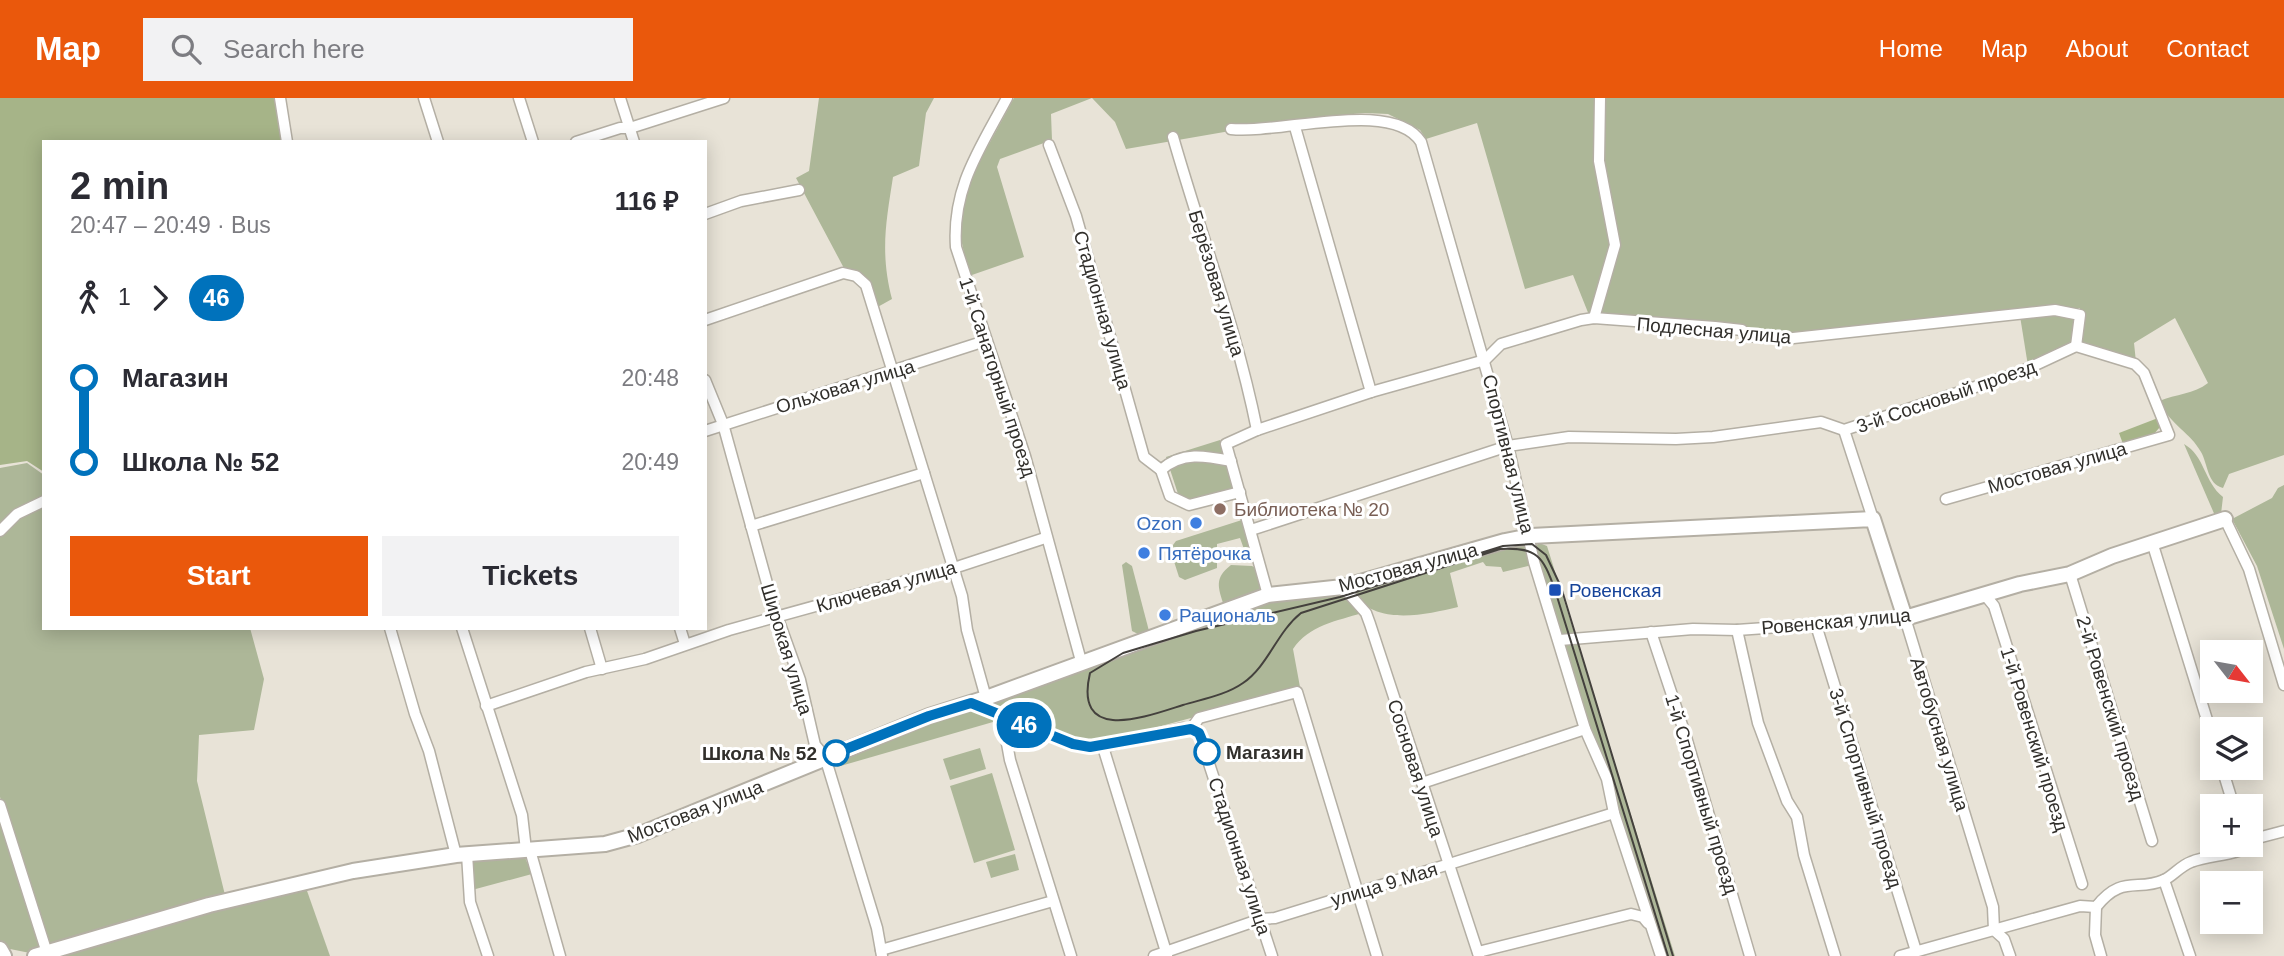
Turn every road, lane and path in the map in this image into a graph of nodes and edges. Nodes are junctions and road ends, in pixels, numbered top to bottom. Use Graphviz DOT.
graph roads {
  1 [pos="280,98"];
  2 [pos="424,98"];
  3 [pos="519,98"];
  4 [pos="620,98"];
  5 [pos="724,98"];
  6 [pos="1007,98"];
  7 [pos="1600,98"];
  8 [pos="1295,127"];
  9 [pos="631,128"];
  10 [pos="1231,129"];
  11 [pos="1173,137"];
  12 [pos="287,140"];
  13 [pos="437,140"];
  14 [pos="532,140"];
  15 [pos="582,140"];
  16 [pos="634,140"];
  17 [pos="1049,145"];
  18 [pos="799,190"];
  19 [pos="707,213"];
  20 [pos="1594,318"];
  21 [pos="707,319"];
  22 [pos="985,341"];
  23 [pos="2076,346"];
  24 [pos="1485,360"];
  25 [pos="892,372"];
  26 [pos="707,385"];
  27 [pos="1371,392"];
  28 [pos="723,424"];
  29 [pos="707,430"];
  30 [pos="1257,430"];
  31 [pos="1844,430"];
  32 [pos="1508,446"];
  33 [pos="1231,461"];
  34 [pos="1161,470"];
  35 [pos="925,473"];
  36 [pos="1240,492"];
  37 [pos="1946,499"];
  38 [pos="42,502"];
  39 [pos="1873,519"];
  40 [pos="2225,519"];
  41 [pos="751,526"];
  42 [pos="1251,530"];
  43 [pos="0,531"];
  44 [pos="1531,537"];
  45 [pos="1045,538"];
  46 [pos="2152,542"];
  47 [pos="953,567"];
  48 [pos="2070,574"];
  49 [pos="1343,587"];
  50 [pos="1268,595"];
  51 [pos="1985,595"];
  52 [pos="779,617"];
  53 [pos="1905,618"];
  54 [pos="1816,625"];
  55 [pos="391,630"];
  56 [pos="463,630"];
  57 [pos="591,630"];
  58 [pos="681,630"];
  59 [pos="1737,630"];
  60 [pos="1651,632"];
  61 [pos="1560,640"];
  62 [pos="685,644"];
  63 [pos="1081,661"];
  64 [pos="602,670"];
  65 [pos="2284,685"];
  66 [pos="986,698"];
  67 [pos="971,703"];
  68 [pos="486,706"];
  69 [pos="1002,716"];
  70 [pos="2206,717"];
  71 [pos="1187,728"];
  72 [pos="1586,729"];
  73 [pos="1102,747"];
  74 [pos="825,757"];
  75 [pos="1422,783"];
  76 [pos="0,805"];
  77 [pos="1615,813"];
  78 [pos="2284,831"];
  79 [pos="2263,837"];
  80 [pos="2152,841"];
  81 [pos="528,850"];
  82 [pos="462,855"];
  83 [pos="2209,857"];
  84 [pos="1448,865"];
  85 [pos="2164,880"];
  86 [pos="2082,884"];
  87 [pos="1357,892"];
  88 [pos="1053,901"];
  89 [pos="2096,907"];
  90 [pos="1261,919"];
  91 [pos="1651,926"];
  92 [pos="1994,930"];
  93 [pos="0,949"];
  94 [pos="1916,951"];
  95 [pos="881,953"];
  96 [pos="41,954"];
  97 [pos="1166,954"];
  98 [pos="1478,954"];
  99 [pos="4,956"];
  100 [pos="488,956"];
  101 [pos="560,956"];
  102 [pos="1071,956"];
  103 [pos="1154,956"];
  104 [pos="1272,956"];
  105 [pos="1377,956"];
  106 [pos="1661,956"];
  107 [pos="1750,956"];
  108 [pos="1835,956"];
  109 [pos="1900,956"];
  110 [pos="2010,956"];
  111 [pos="2101,956"];
  112 [pos="2190,956"];
  1 -- 12 [label="street"];
  2 -- 13 [label="street"];
  3 -- 14 [label="street"];
  4 -- 9 [label="street"];
  5 -- 9 [label="street"];
  6 -- 22 [label="street, 1-й Санаторный проезд"];
  7 -- 20 [label="street"];
  8 -- 10 [label="street, Спортивная улица"];
  8 -- 24 [label="street, Спортивная улица"];
  8 -- 27 [label="street"];
  9 -- 15 [label="street"];
  9 -- 16 [label="street"];
  11 -- 30 [label="street, Берёзовая улица"];
  17 -- 34 [label="street, Стадионная улица"];
  18 -- 19 [label="street"];
  20 -- 23 [label="street, Подлесная улица"];
  20 -- 24 [label="street, Подлесная улица"];
  21 -- 25 [label="street"];
  22 -- 25 [label="street, Ольховая улица"];
  22 -- 45 [label="street, 1-й Санаторный проезд"];
  23 -- 31 [label="street, 3-й Сосновый проезд"];
  23 -- 37 [label="street, Мостовая улица"];
  24 -- 27 [label="street, Подлесная улица"];
  24 -- 32 [label="street, Спортивная улица"];
  25 -- 28 [label="street, Ольховая улица"];
  25 -- 35 [label="street"];
  26 -- 28 [label="street, Широкая улица"];
  27 -- 30 [label="street, Подлесная улица"];
  28 -- 29 [label="street, Ольховая улица"];
  28 -- 41 [label="street, Широкая улица"];
  30 -- 33 [label="street, Подлесная улица"];
  31 -- 32 [label="street, 3-й Сосновый проезд"];
  31 -- 39 [label="street, Автобусная улица"];
  32 -- 42 [label="street, 3-й Сосновый проезд"];
  32 -- 44 [label="street, Спортивная улица"];
  33 -- 34 [label="street"];
  33 -- 36 [label="street"];
  34 -- 36 [label="street, Стадионная улица"];
  35 -- 41 [label="street"];
  35 -- 47 [label="street"];
  36 -- 42 [label="street"];
  38 -- 43 [label="street"];
  39 -- 44 [label="street, Мостовая улица"];
  39 -- 53 [label="street, Автобусная улица"];
  40 -- 46 [label="street, Ровенская улица"];
  40 -- 65 [label="street"];
  41 -- 52 [label="street, Широкая улица"];
  42 -- 50 [label="street"];
  44 -- 49 [label="street, Мостовая улица"];
  44 -- 61 [label="street, Спортивная улица"];
  45 -- 47 [label="street, Ключевая улица"];
  45 -- 63 [label="street, 1-й Санаторный проезд"];
  46 -- 48 [label="street, Ровенская улица"];
  46 -- 70 [label="street"];
  47 -- 52 [label="street, Ключевая улица"];
  47 -- 66 [label="street"];
  48 -- 51 [label="street, Ровенская улица"];
  48 -- 80 [label="street, 2-й Ровенский проезд"];
  49 -- 50 [label="street, Мостовая улица"];
  49 -- 75 [label="street, Сосновая улица"];
  50 -- 63 [label="street, Мостовая улица"];
  51 -- 53 [label="street, Ровенская улица"];
  51 -- 86 [label="street, 1-й Ровенский проезд"];
  52 -- 62 [label="street, Ключевая улица"];
  52 -- 74 [label="street, Широкая улица"];
  53 -- 54 [label="street, Ровенская улица"];
  53 -- 92 [label="street, Автобусная улица"];
  54 -- 59 [label="street, Ровенская улица"];
  54 -- 94 [label="street, 3-й Спортивный проезд"];
  55 -- 82 [label="street"];
  56 -- 68 [label="street"];
  57 -- 64 [label="street"];
  58 -- 62 [label="street"];
  59 -- 60 [label="street, Ровенская улица"];
  59 -- 108 [label="street"];
  60 -- 61 [label="street, Ровенская улица"];
  60 -- 107 [label="street, 1-й Спортивный проезд"];
  61 -- 72 [label="street, Спортивная улица"];
  62 -- 64 [label="street, Ключевая улица"];
  63 -- 66 [label="street, Мостовая улица"];
  64 -- 68 [label="street, Ключевая улица"];
  66 -- 67 [label="street, Мостовая улица"];
  67 -- 69 [label="street"];
  67 -- 74 [label="street, Мостовая улица"];
  68 -- 81 [label="street"];
  69 -- 73 [label="street"];
  69 -- 88 [label="street"];
  71 -- 73 [label="street"];
  71 -- 87 [label="street"];
  71 -- 90 [label="street, Стадионная улица"];
  72 -- 75 [label="street"];
  72 -- 77 [label="street, Спортивная улица"];
  73 -- 97 [label="street"];
  74 -- 81 [label="street, Мостовая улица"];
  74 -- 95 [label="street, Широкая улица"];
  75 -- 84 [label="street, Сосновая улица"];
  76 -- 96 [label="street"];
  77 -- 84 [label="street, улица 9 Мая"];
  77 -- 91 [label="street, Спортивная улица"];
  78 -- 79 [label="street"];
  81 -- 82 [label="street, Мостовая улица"];
  81 -- 101 [label="street"];
  82 -- 96 [label="street, Мостовая улица"];
  82 -- 100 [label="street"];
  83 -- 85 [label="street"];
  84 -- 87 [label="street, улица 9 Мая"];
  84 -- 98 [label="street, Сосновая улица"];
  85 -- 89 [label="street"];
  85 -- 112 [label="street"];
  87 -- 90 [label="street, улица 9 Мая"];
  87 -- 105 [label="street"];
  88 -- 95 [label="street"];
  88 -- 102 [label="street"];
  89 -- 92 [label="street"];
  89 -- 111 [label="street"];
  90 -- 97 [label="street, улица 9 Мая"];
  90 -- 104 [label="street, Стадионная улица"];
  91 -- 98 [label="street"];
  91 -- 106 [label="street, Спортивная улица"];
  92 -- 94 [label="street"];
  92 -- 110 [label="street, Автобусная улица"];
  93 -- 99 [label="street"];
  94 -- 109 [label="street"];
  97 -- 103 [label="street, улица 9 Мая"];
}
